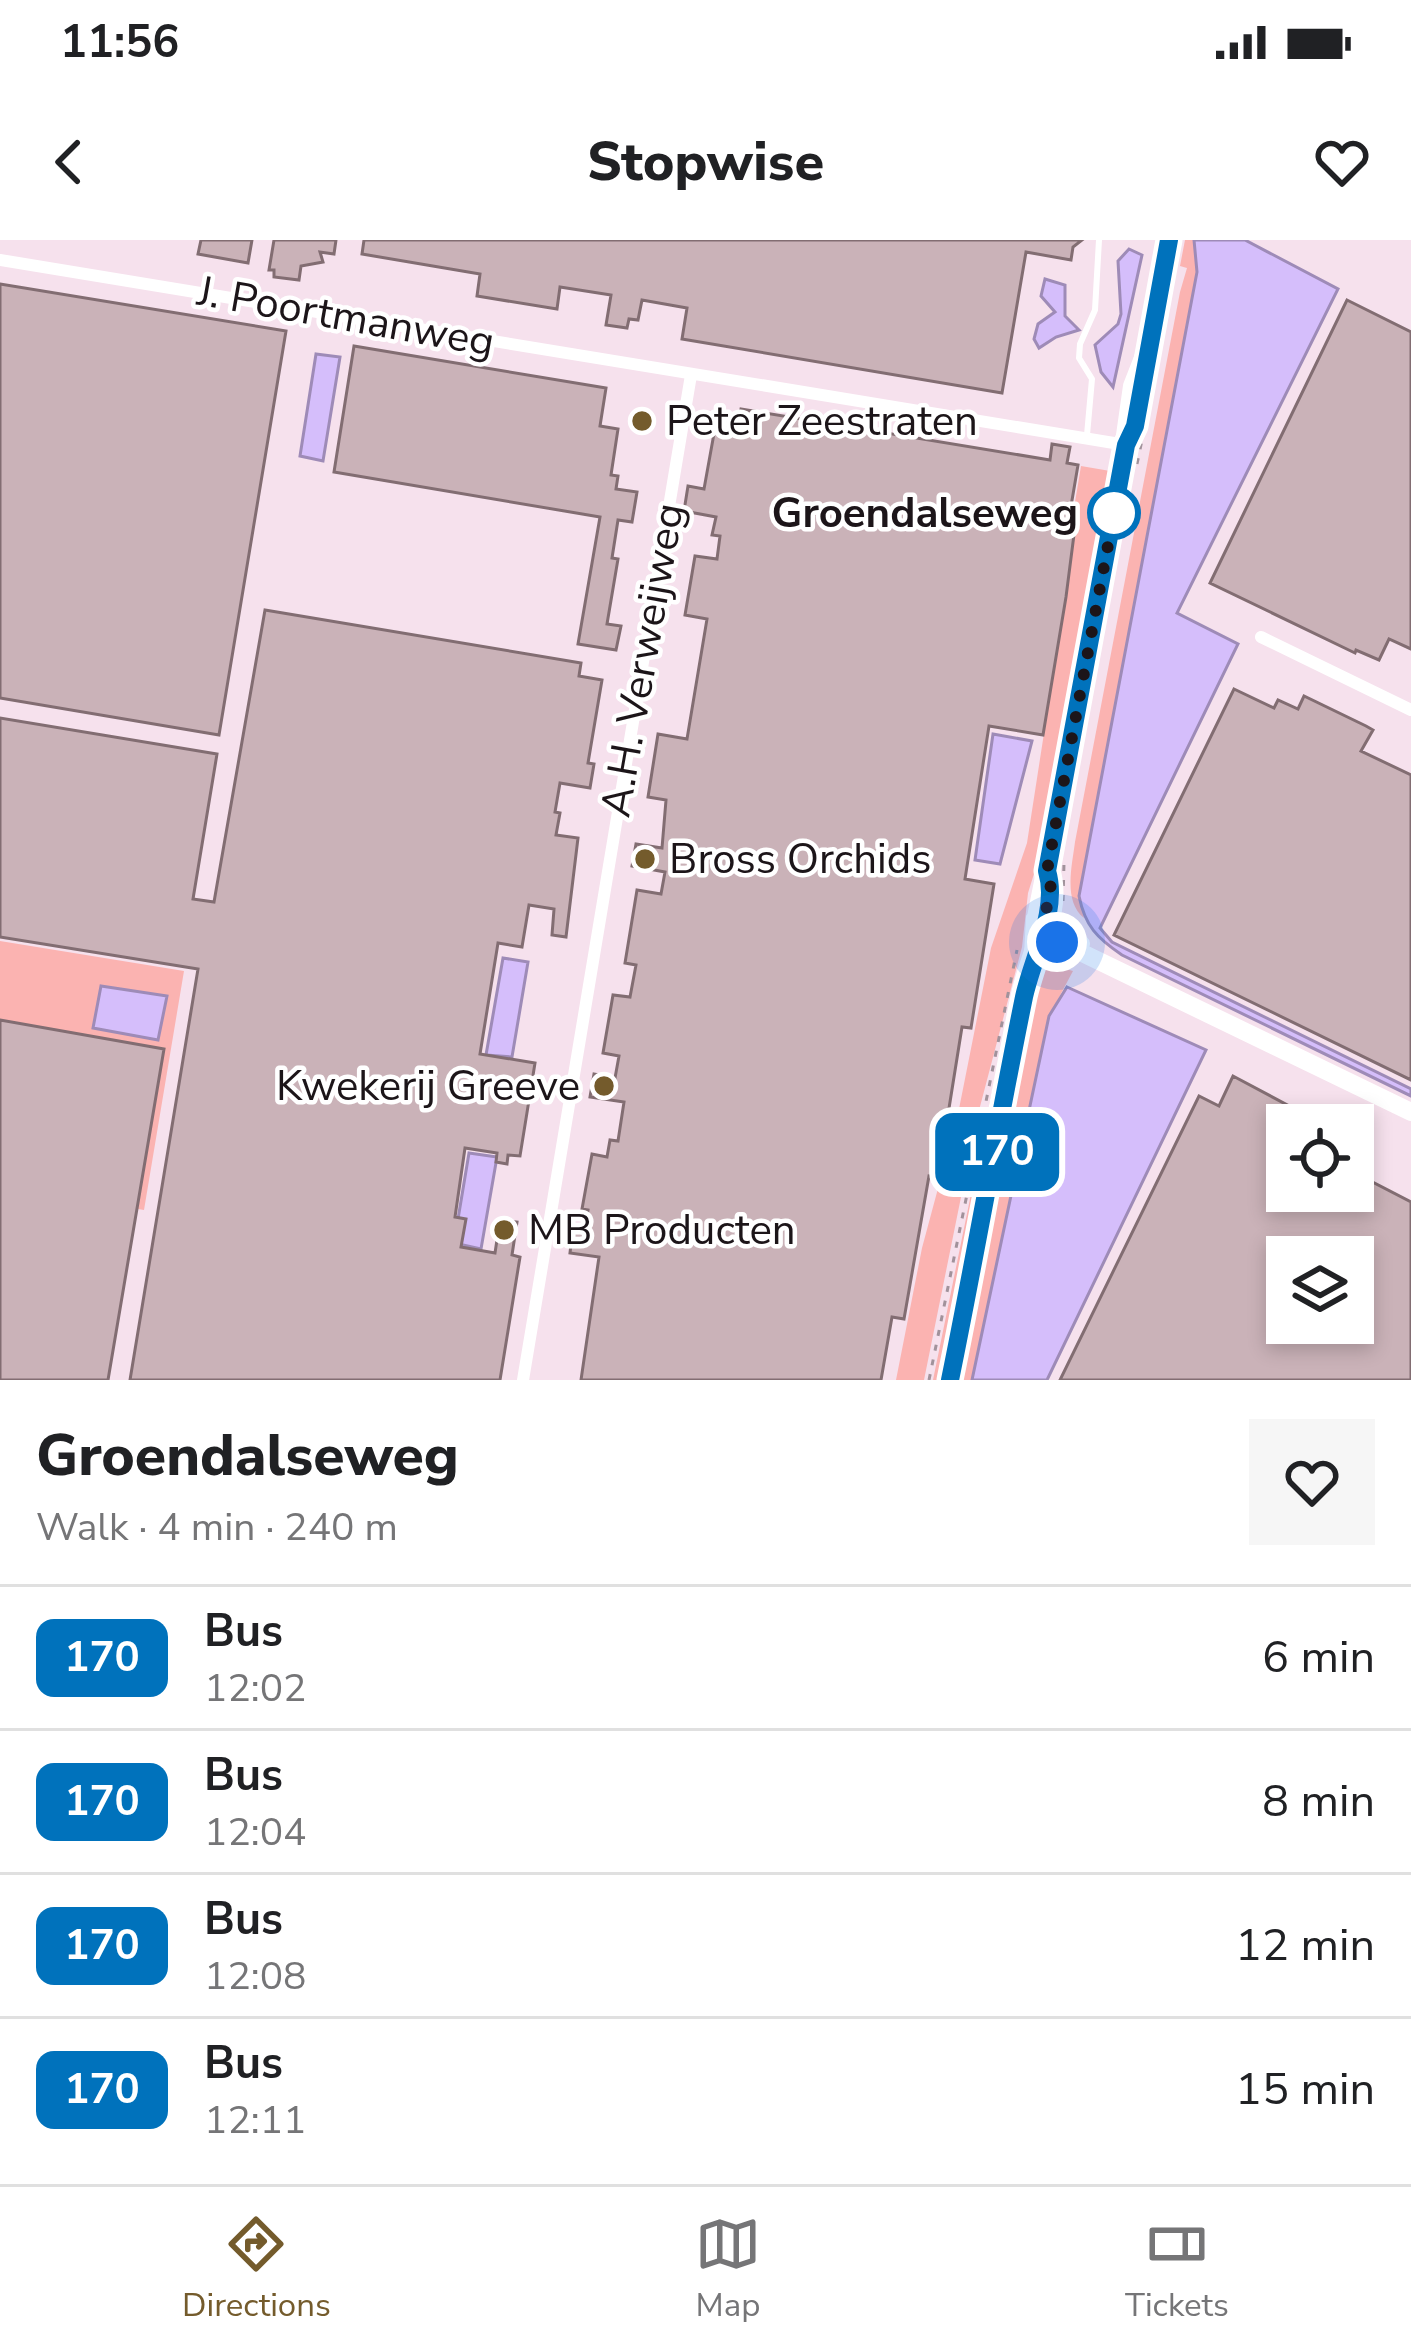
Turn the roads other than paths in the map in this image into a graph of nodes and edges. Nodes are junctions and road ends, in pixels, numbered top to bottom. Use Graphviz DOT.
graph roads {
  1 [pos="1100,240"];
  2 [pos="1162,241"];
  3 [pos="0,260"];
  4 [pos="691,374"];
  5 [pos="1086,439"];
  6 [pos="1126,445"];
  7 [pos="1261,637"];
  8 [pos="1411,710"];
  9 [pos="1047,871"];
  10 [pos="1047,905"];
  11 [pos="1042,933"];
  12 [pos="1088,952"];
  13 [pos="1024,993"];
  14 [pos="1411,1112"];
  15 [pos="523,1380"];
  16 [pos="950,1380"];
  1 -- 5 [label="lane"];
  2 -- 6 [label="street"];
  3 -- 4 [label="street, J. Poortmanweg"];
  4 -- 5 [label="street"];
  4 -- 15 [label="street, A.H. Verweijweg"];
  5 -- 6 [label="street"];
  6 -- 9 [label="street"];
  7 -- 8 [label="street"];
  9 -- 10 [label="street"];
  9 -- 11 [label="street"];
  9 -- 13 [label="lane"];
  10 -- 11 [label="street"];
  10 -- 12 [label="street"];
  11 -- 12 [label="street"];
  11 -- 13 [label="lane"];
  12 -- 14 [label="street"];
  13 -- 16 [label="lane"];
}
